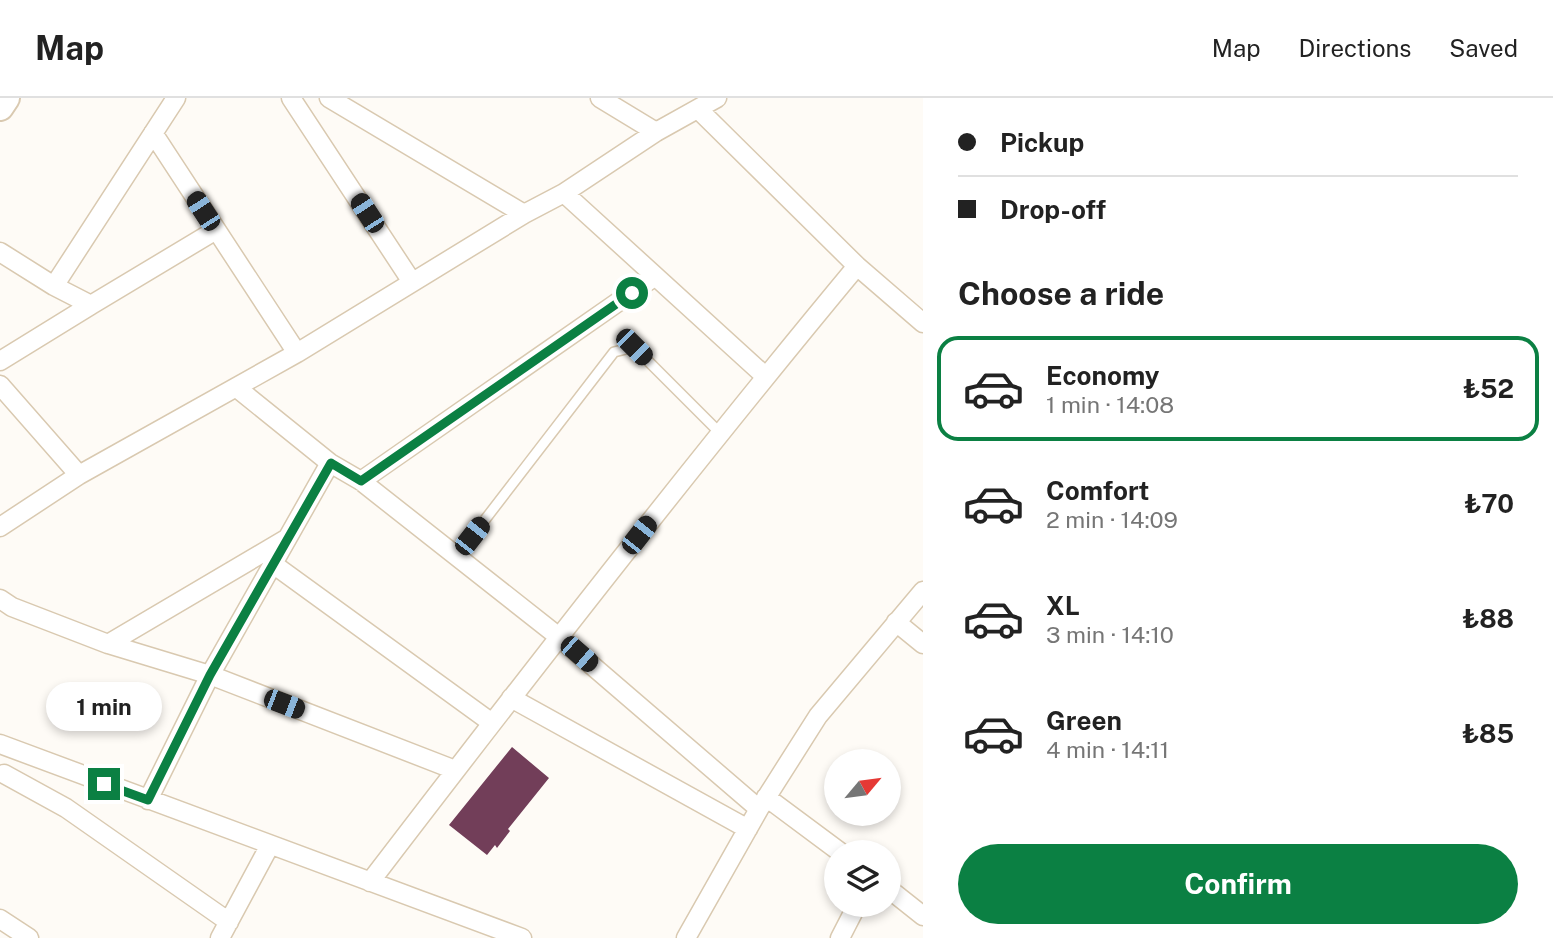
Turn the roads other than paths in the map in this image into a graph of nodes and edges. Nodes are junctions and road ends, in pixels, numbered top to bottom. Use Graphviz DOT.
graph roads {
  1 [pos="6,98"];
  2 [pos="176,98"];
  3 [pos="291,98"];
  4 [pos="329,98"];
  5 [pos="600,98"];
  6 [pos="717,98"];
  7 [pos="0,107"];
  8 [pos="699,110"];
  9 [pos="656,132"];
  10 [pos="153,133"];
  11 [pos="564,193"];
  12 [pos="524,214"];
  13 [pos="216,230"];
  14 [pos="0,252"];
  15 [pos="857,266"];
  16 [pos="654,278"];
  17 [pos="412,282"];
  18 [pos="54,286"];
  19 [pos="91,306"];
  20 [pos="923,323"];
  21 [pos="297,354"];
  22 [pos="0,361"];
  23 [pos="765,376"];
  24 [pos="0,385"];
  25 [pos="237,388"];
  26 [pos="720,433"];
  27 [pos="331,463"];
  28 [pos="79,475"];
  29 [pos="361,481"];
  30 [pos="0,527"];
  31 [pos="288,538"];
  32 [pos="457,556"];
  33 [pos="273,564"];
  34 [pos="923,591"];
  35 [pos="0,599"];
  36 [pos="896,622"];
  37 [pos="559,637"];
  38 [pos="108,644"];
  39 [pos="923,644"];
  40 [pos="210,675"];
  41 [pos="510,698"];
  42 [pos="492,723"];
  43 [pos="8,748"];
  44 [pos="455,770"];
  45 [pos="2,776"];
  46 [pos="148,800"];
  47 [pos="763,803"];
  48 [pos="748,829"];
  49 [pos="824,842"];
  50 [pos="270,845"];
  51 [pos="370,882"];
  52 [pos="901,899"];
  53 [pos="923,916"];
  54 [pos="851,917"];
  55 [pos="0,919"];
  56 [pos="229,922"];
  57 [pos="29,938"];
  58 [pos="220,938"];
  59 [pos="522,938"];
  60 [pos="686,938"];
  61 [pos="840,938"];
  1 -- 7 [label="main road"];
  2 -- 10 [label="street"];
  3 -- 17 [label="street"];
  4 -- 12 [label="street"];
  5 -- 9 [label="street"];
  6 -- 8 [label="street"];
  8 -- 9 [label="street"];
  8 -- 15 [label="street"];
  9 -- 11 [label="street"];
  10 -- 13 [label="street"];
  10 -- 18 [label="street"];
  11 -- 12 [label="street"];
  11 -- 16 [label="street"];
  12 -- 17 [label="street"];
  13 -- 19 [label="street"];
  13 -- 21 [label="street"];
  14 -- 18 [label="street"];
  15 -- 20 [label="street"];
  15 -- 23 [label="street"];
  16 -- 23 [label="street"];
  16 -- 29 [label="street"];
  17 -- 21 [label="street"];
  18 -- 19 [label="street"];
  19 -- 22 [label="street"];
  21 -- 25 [label="street"];
  23 -- 26 [label="street"];
  24 -- 28 [label="street"];
  25 -- 27 [label="street"];
  25 -- 28 [label="street"];
  26 -- 32 [label="lane"];
  26 -- 37 [label="street"];
  27 -- 29 [label="street"];
  27 -- 31 [label="street"];
  28 -- 30 [label="street"];
  29 -- 32 [label="street"];
  31 -- 33 [label="street"];
  31 -- 38 [label="street"];
  32 -- 37 [label="street"];
  33 -- 40 [label="street"];
  33 -- 42 [label="street"];
  34 -- 36 [label="street"];
  35 -- 38 [label="street"];
  36 -- 39 [label="street"];
  36 -- 47 [label="street"];
  37 -- 41 [label="street"];
  37 -- 47 [label="street"];
  38 -- 40 [label="street"];
  40 -- 44 [label="street"];
  40 -- 46 [label="street"];
  41 -- 42 [label="street"];
  41 -- 48 [label="street"];
  42 -- 44 [label="street"];
  43 -- 45 [label="street"];
  43 -- 46 [label="street"];
  44 -- 51 [label="street"];
  45 -- 56 [label="street"];
  46 -- 50 [label="street"];
  47 -- 48 [label="street"];
  47 -- 49 [label="street"];
  48 -- 60 [label="street"];
  50 -- 51 [label="street"];
  50 -- 56 [label="street"];
  51 -- 59 [label="street"];
  52 -- 53 [label="street"];
  54 -- 61 [label="street"];
  55 -- 57 [label="street"];
  56 -- 58 [label="street"];
}
